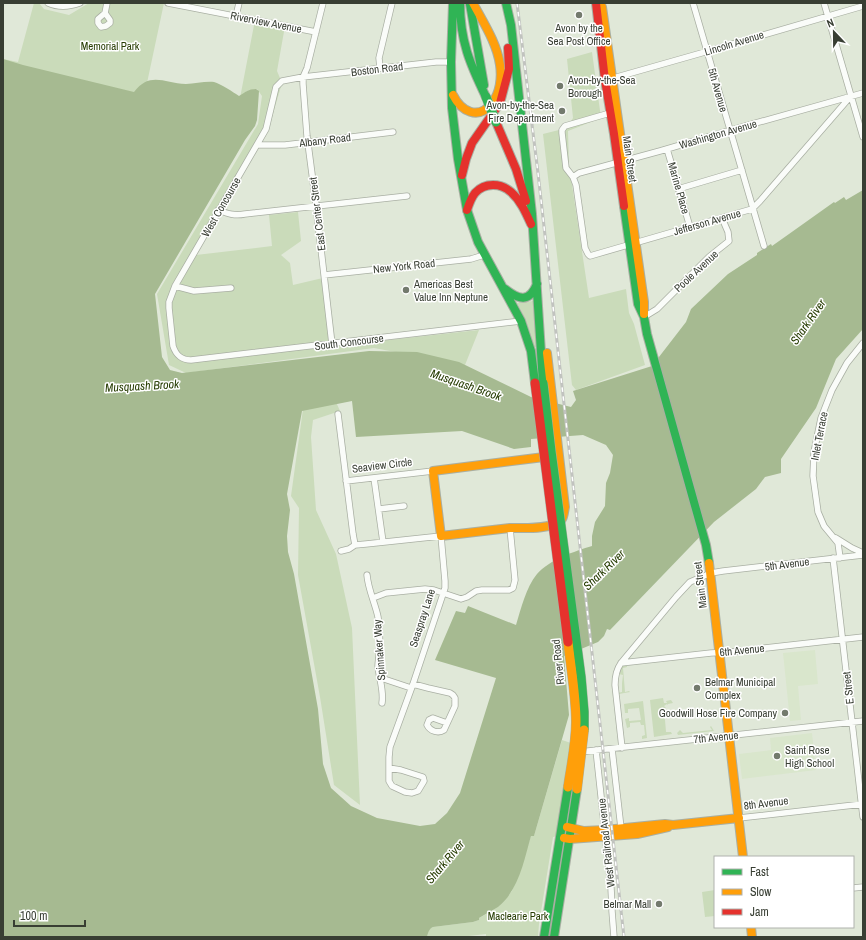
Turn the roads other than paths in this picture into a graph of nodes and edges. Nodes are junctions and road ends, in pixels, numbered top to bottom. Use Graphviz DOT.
graph roads {
  1 [pos="48,3"];
  2 [pos="80,3"];
  3 [pos="107,3"];
  4 [pos="171,3"];
  5 [pos="239,3"];
  6 [pos="323,3"];
  7 [pos="392,3"];
  8 [pos="453,3"];
  9 [pos="460,3"];
  10 [pos="472,3"];
  11 [pos="506,3"];
  12 [pos="596,3"];
  13 [pos="601,3"];
  14 [pos="693,3"];
  15 [pos="824,3"];
  16 [pos="863,6"];
  17 [pos="105,13"];
  18 [pos="236,16"];
  19 [pos="828,16"];
  20 [pos="316,32"];
  21 [pos="707,51"];
  22 [pos="451,62"];
  23 [pos="380,68"];
  24 [pos="303,77"];
  25 [pos="608,79"];
  26 [pos="452,93"];
  27 [pos="863,93"];
  28 [pos="851,96"];
  29 [pos="486,97"];
  30 [pos="610,113"];
  31 [pos="730,130"];
  32 [pos="862,130"];
  33 [pos="393,132"];
  34 [pos="863,137"];
  35 [pos="309,142"];
  36 [pos="257,145"];
  37 [pos="667,149"];
  38 [pos="621,161"];
  39 [pos="742,170"];
  40 [pos="573,177"];
  41 [pos="461,178"];
  42 [pos="678,188"];
  43 [pos="407,196"];
  44 [pos="316,206"];
  45 [pos="752,209"];
  46 [pos="218,210"];
  47 [pos="467,210"];
  48 [pos="722,218"];
  49 [pos="533,228"];
  50 [pos="690,228"];
  51 [pos="632,244"];
  52 [pos="764,246"];
  53 [pos="484,255"];
  54 [pos="535,260"];
  55 [pos="324,275"];
  56 [pos="537,283"];
  57 [pos="175,286"];
  58 [pos="502,287"];
  59 [pos="231,288"];
  60 [pos="644,317"];
  61 [pos="521,321"];
  62 [pos="863,343"];
  63 [pos="332,344"];
  64 [pos="178,356"];
  65 [pos="543,384"];
  66 [pos="338,414"];
  67 [pos="544,457"];
  68 [pos="433,471"];
  69 [pos="374,478"];
  70 [pos="346,481"];
  71 [pos="404,506"];
  72 [pos="379,510"];
  73 [pos="510,528"];
  74 [pos="831,535"];
  75 [pos="441,536"];
  76 [pos="383,542"];
  77 [pos="355,545"];
  78 [pos="342,551"];
  79 [pos="863,554"];
  80 [pos="833,558"];
  81 [pos="840,558"];
  82 [pos="711,573"];
  83 [pos="367,575"];
  84 [pos="443,594"];
  85 [pos="373,598"];
  86 [pos="863,637"];
  87 [pos="843,639"];
  88 [pos="720,652"];
  89 [pos="621,663"];
  90 [pos="380,676"];
  91 [pos="412,686"];
  92 [pos="382,703"];
  93 [pos="863,721"];
  94 [pos="852,722"];
  95 [pos="447,723"];
  96 [pos="729,736"];
  97 [pos="622,748"];
  98 [pos="612,749"];
  99 [pos="596,750"];
  100 [pos="569,754"];
  101 [pos="389,768"];
  102 [pos="572,788"];
  103 [pos="862,804"];
  104 [pos="863,817"];
  105 [pos="739,818"];
  106 [pos="672,825"];
  107 [pos="566,827"];
  108 [pos="621,828"];
  109 [pos="606,834"];
  110 [pos="560,837"];
  111 [pos="570,839"];
  112 [pos="743,856"];
  113 [pos="544,937"];
  114 [pos="554,937"];
  115 [pos="614,937"];
  1 -- 2 [label="street"];
  3 -- 17 [label="street"];
  4 -- 18 [label="street, Riverview Avenue"];
  5 -- 18 [label="street"];
  6 -- 20 [label="street, East Center Street"];
  7 -- 23 [label="street"];
  8 -- 22 [label="main road"];
  9 -- 29 [label="main road"];
  10 -- 26 [label="main road"];
  10 -- 29 [label="main road"];
  11 -- 41 [label="main road"];
  11 -- 49 [label="main road"];
  12 -- 25 [label="main road, Main Street"];
  13 -- 25 [label="main road, Main Street"];
  14 -- 21 [label="street, 5th Avenue"];
  15 -- 19 [label="street"];
  16 -- 19 [label="street, Lincoln Avenue"];
  18 -- 20 [label="street, Riverview Avenue"];
  19 -- 21 [label="street, Lincoln Avenue"];
  19 -- 28 [label="street"];
  20 -- 24 [label="street, East Center Street"];
  21 -- 25 [label="street, Lincoln Avenue"];
  21 -- 31 [label="street, 5th Avenue"];
  22 -- 23 [label="street, Boston Road"];
  22 -- 26 [label="main road"];
  23 -- 24 [label="street, Boston Road"];
  24 -- 35 [label="street, East Center Street"];
  24 -- 36 [label="street, West Concourse"];
  25 -- 30 [label="main road, Main Street"];
  25 -- 38 [label="main road, Main Street"];
  26 -- 41 [label="main road"];
  27 -- 28 [label="street, Washington Avenue"];
  28 -- 31 [label="street, Washington Avenue"];
  28 -- 32 [label="street"];
  28 -- 45 [label="street, Jefferson Avenue"];
  29 -- 49 [label="main road, bridge"];
  30 -- 38 [label="main road, Main Street"];
  30 -- 40 [label="street"];
  31 -- 37 [label="street, Washington Avenue"];
  31 -- 39 [label="street, 5th Avenue"];
  32 -- 34 [label="street"];
  33 -- 35 [label="street, Albany Road"];
  35 -- 36 [label="street, Albany Road"];
  35 -- 44 [label="street, East Center Street"];
  36 -- 46 [label="street, West Concourse"];
  37 -- 38 [label="street, Washington Avenue"];
  37 -- 42 [label="street, Marine Place"];
  38 -- 40 [label="street, Washington Avenue"];
  38 -- 51 [label="main road, Main Street"];
  39 -- 42 [label="street"];
  39 -- 45 [label="street, 5th Avenue"];
  40 -- 51 [label="street, Jefferson Avenue"];
  41 -- 47 [label="main road"];
  42 -- 50 [label="street, Marine Place"];
  43 -- 44 [label="street"];
  44 -- 46 [label="street"];
  44 -- 55 [label="street, East Center Street"];
  45 -- 48 [label="street, Jefferson Avenue"];
  45 -- 52 [label="street, 5th Avenue"];
  46 -- 57 [label="street, West Concourse"];
  47 -- 49 [label="main road"];
  47 -- 53 [label="main road"];
  48 -- 50 [label="street, Jefferson Avenue"];
  48 -- 60 [label="street, Poole Avenue"];
  49 -- 54 [label="main road"];
  50 -- 51 [label="street, Jefferson Avenue"];
  51 -- 60 [label="main road, Main Street"];
  53 -- 55 [label="street, New York Road"];
  53 -- 58 [label="main road"];
  54 -- 56 [label="main road"];
  54 -- 65 [label="main road"];
  55 -- 63 [label="street, East Center Street"];
  56 -- 58 [label="main road"];
  56 -- 65 [label="main road"];
  57 -- 59 [label="street"];
  57 -- 64 [label="street, West Concourse"];
  58 -- 61 [label="main road"];
  60 -- 82 [label="main road, Main Street"];
  61 -- 63 [label="street, South Concourse"];
  61 -- 65 [label="main road"];
  62 -- 74 [label="street, Inlet Terrace"];
  63 -- 64 [label="street, South Concourse"];
  65 -- 67 [label="main road, River Road, bridge"];
  65 -- 73 [label="main road"];
  65 -- 102 [label="main road, bridge"];
  66 -- 70 [label="street"];
  67 -- 68 [label="main road, Seaview Circle"];
  67 -- 102 [label="main road, River Road, bridge"];
  68 -- 69 [label="street, Seaview Circle"];
  68 -- 75 [label="main road, Seaspray Lane"];
  69 -- 70 [label="street, Seaview Circle"];
  69 -- 72 [label="street"];
  70 -- 77 [label="street, Seaview Circle"];
  71 -- 72 [label="street"];
  72 -- 76 [label="street"];
  73 -- 75 [label="main road"];
  73 -- 84 [label="street"];
  74 -- 79 [label="street"];
  74 -- 81 [label="street, Inlet Terrace"];
  75 -- 76 [label="street"];
  75 -- 84 [label="street, Seaspray Lane"];
  76 -- 77 [label="street"];
  77 -- 78 [label="street"];
  79 -- 81 [label="street, 5th Avenue"];
  80 -- 81 [label="street, 5th Avenue"];
  80 -- 82 [label="street, 5th Avenue"];
  80 -- 87 [label="street, E Street"];
  82 -- 88 [label="main road, Main Street"];
  82 -- 89 [label="street"];
  83 -- 85 [label="street, Spinnaker Way"];
  84 -- 85 [label="street"];
  84 -- 91 [label="street, Seaspray Lane"];
  85 -- 90 [label="street, Spinnaker Way"];
  86 -- 87 [label="street, 6th Avenue"];
  87 -- 88 [label="street, 6th Avenue"];
  87 -- 94 [label="street, E Street"];
  88 -- 89 [label="street, 6th Avenue"];
  88 -- 96 [label="main road, Main Street"];
  89 -- 97 [label="street"];
  90 -- 91 [label="street"];
  90 -- 92 [label="street, Spinnaker Way"];
  91 -- 95 [label="street"];
  91 -- 101 [label="street, Seaspray Lane"];
  93 -- 94 [label="street, 7th Avenue"];
  94 -- 96 [label="street, 7th Avenue"];
  94 -- 103 [label="street, E Street"];
  96 -- 97 [label="street, 7th Avenue"];
  96 -- 105 [label="main road, Main Street"];
  97 -- 98 [label="street, 7th Avenue"];
  98 -- 99 [label="street, 7th Avenue"];
  98 -- 108 [label="street, West Railroad Avenue"];
  99 -- 100 [label="street, 7th Avenue"];
  99 -- 109 [label="street, West Railroad Avenue"];
  101 -- 101 [label="street, Seaspray Lane"];
  102 -- 107 [label="main road, River Road"];
  103 -- 104 [label="street, E Street"];
  103 -- 105 [label="street, 8th Avenue"];
  105 -- 106 [label="main road, 8th Avenue"];
  105 -- 112 [label="main road, Main Street"];
  106 -- 108 [label="main road, 8th Avenue"];
  106 -- 109 [label="main road, 8th Avenue"];
  107 -- 109 [label="main road, 8th Avenue"];
  107 -- 110 [label="main road, River Road"];
  107 -- 111 [label="main road, River Road"];
  108 -- 109 [label="main road, 8th Avenue"];
  109 -- 111 [label="main road, 8th Avenue"];
  109 -- 115 [label="street, West Railroad Avenue"];
  110 -- 111 [label="main road, 8th Avenue"];
  110 -- 113 [label="main road, River Road"];
  111 -- 114 [label="main road, River Road"];
}
